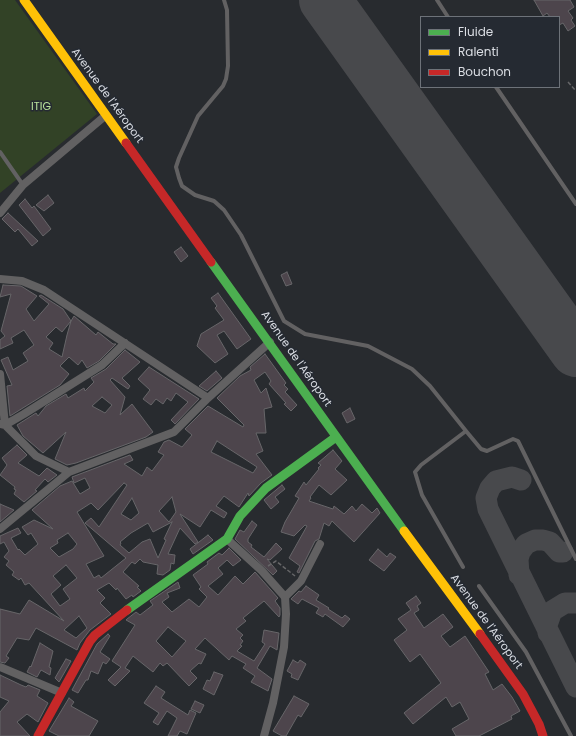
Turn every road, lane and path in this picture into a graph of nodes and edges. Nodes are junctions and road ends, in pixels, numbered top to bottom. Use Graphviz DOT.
graph roads {
  1 [pos="24,0"];
  2 [pos="224,0"];
  3 [pos="437,0"];
  4 [pos="447,16"];
  5 [pos="568,82"];
  6 [pos="497,88"];
  7 [pos="576,91"];
  8 [pos="105,116"];
  9 [pos="0,152"];
  10 [pos="23,185"];
  11 [pos="576,204"];
  12 [pos="0,213"];
  13 [pos="0,279"];
  14 [pos="270,342"];
  15 [pos="125,343"];
  16 [pos="0,374"];
  17 [pos="208,398"];
  18 [pos="3,424"];
  19 [pos="466,431"];
  20 [pos="336,437"];
  21 [pos="69,472"];
  22 [pos="0,529"];
  23 [pos="227,539"];
  24 [pos="320,544"];
  25 [pos="576,559"];
  26 [pos="463,567"];
  27 [pos="262,571"];
  28 [pos="301,581"];
  29 [pos="479,586"];
  30 [pos="285,597"];
  31 [pos="0,667"];
  32 [pos="62,693"];
  33 [pos="38,736"];
  34 [pos="264,736"];
  35 [pos="543,736"];
  36 [pos="571,736"];
  1 -- 8 [label="main road, Avenue de l'Aéroport"];
  2 -- 19 [label="lane"];
  3 -- 4 [label="lane"];
  5 -- 7 [label="path"];
  6 -- 11 [label="lane"];
  8 -- 10 [label="street"];
  8 -- 14 [label="main road, Avenue de l'Aéroport"];
  9 -- 10 [label="lane"];
  10 -- 12 [label="street"];
  13 -- 15 [label="street"];
  14 -- 17 [label="street"];
  14 -- 20 [label="main road, Avenue de l'Aéroport"];
  15 -- 17 [label="street"];
  15 -- 18 [label="street"];
  16 -- 18 [label="street"];
  17 -- 21 [label="street"];
  18 -- 21 [label="street"];
  19 -- 25 [label="lane"];
  19 -- 26 [label="lane"];
  20 -- 23 [label="main road"];
  20 -- 35 [label="main road, Avenue de l'Aéroport"];
  21 -- 22 [label="street"];
  23 -- 27 [label="street"];
  23 -- 32 [label="main road"];
  24 -- 28 [label="street"];
  27 -- 28 [label="path"];
  27 -- 30 [label="street"];
  28 -- 30 [label="street"];
  29 -- 36 [label="lane"];
  30 -- 34 [label="street"];
  31 -- 32 [label="street"];
  32 -- 33 [label="main road"];
}
